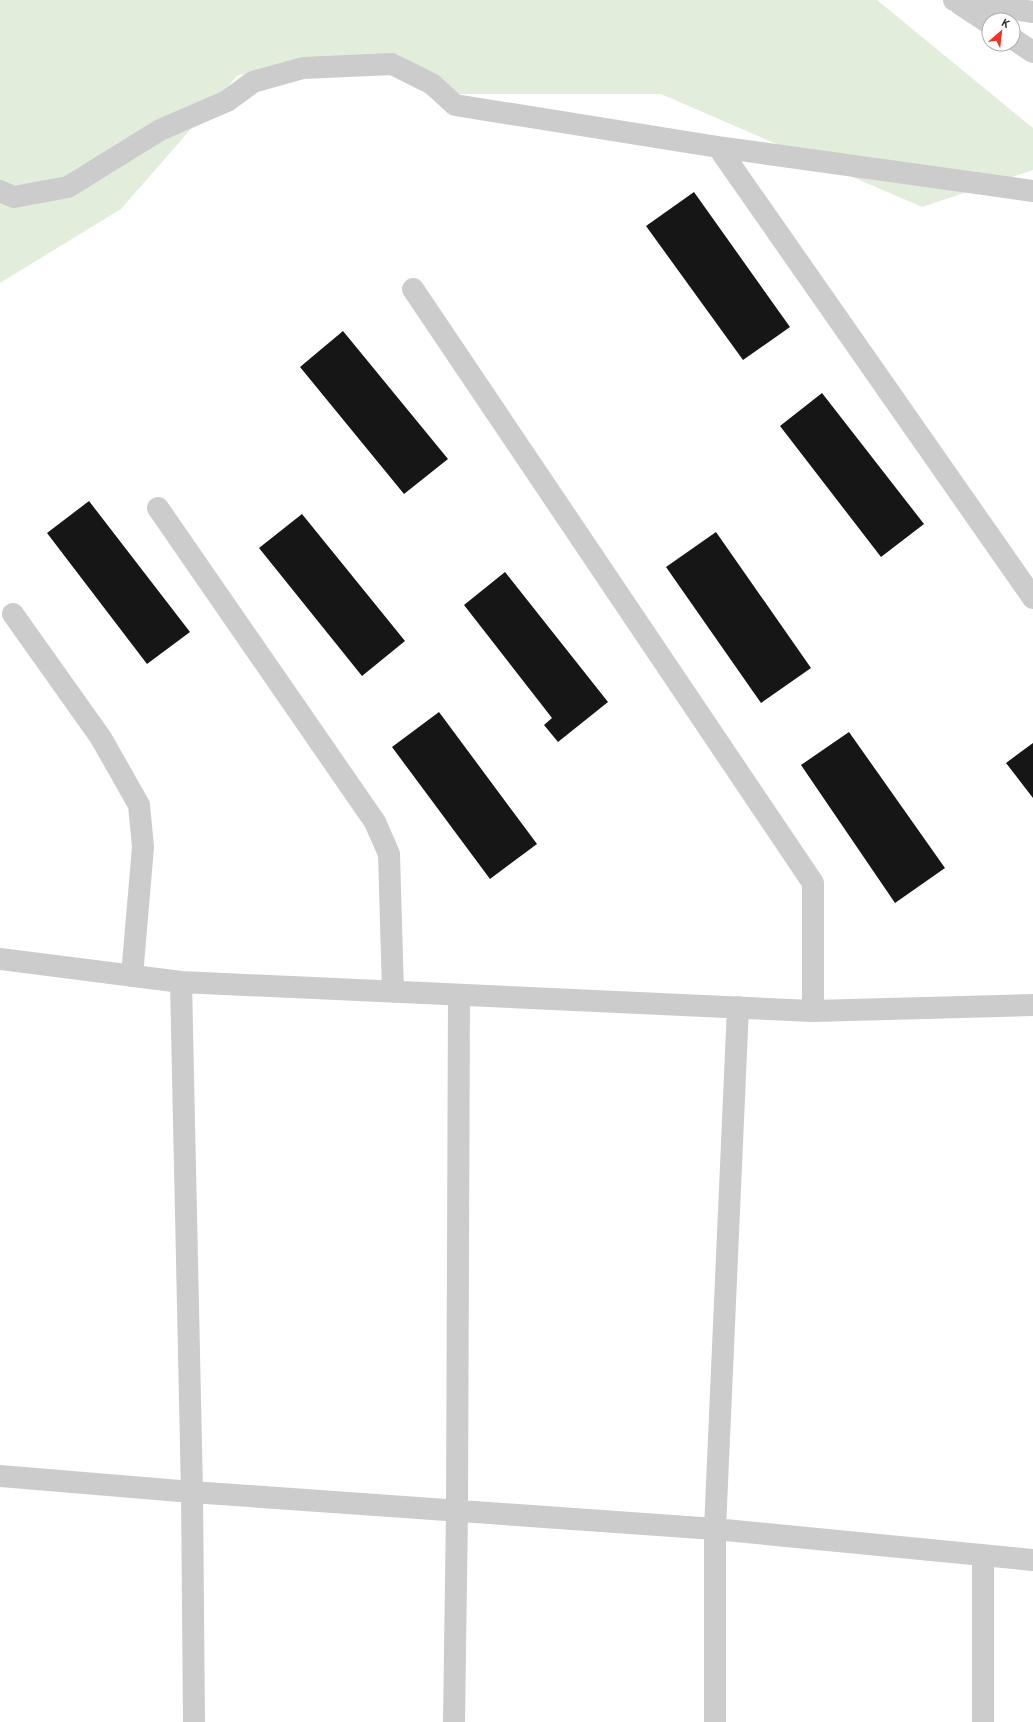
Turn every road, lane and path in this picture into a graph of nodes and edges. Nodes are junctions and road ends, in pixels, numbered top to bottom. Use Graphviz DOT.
graph roads {
  1 [pos="954,0"];
  2 [pos="1033,12"];
  3 [pos="981,18"];
  4 [pos="1021,44"];
  5 [pos="1033,52"];
  6 [pos="718,147"];
  7 [pos="0,191"];
  8 [pos="1033,191"];
  9 [pos="413,289"];
  10 [pos="158,508"];
  11 [pos="1033,598"];
  12 [pos="13,614"];
  13 [pos="0,959"];
  14 [pos="132,976"];
  15 [pos="182,982"];
  16 [pos="393,992"];
  17 [pos="459,995"];
  18 [pos="1033,1005"];
  19 [pos="738,1007"];
  20 [pos="813,1011"];
  21 [pos="0,1476"];
  22 [pos="192,1492"];
  23 [pos="456,1511"];
  24 [pos="715,1529"];
  25 [pos="983,1556"];
  26 [pos="1033,1560"];
  27 [pos="194,1722"];
  28 [pos="454,1722"];
  29 [pos="715,1722"];
  30 [pos="983,1722"];
  1 -- 2 [label="street"];
  1 -- 3 [label="street"];
  4 -- 5 [label="street"];
  6 -- 7 [label="street"];
  6 -- 8 [label="street"];
  6 -- 11 [label="street"];
  9 -- 20 [label="street"];
  10 -- 16 [label="street"];
  12 -- 14 [label="street"];
  13 -- 14 [label="street"];
  14 -- 15 [label="street"];
  15 -- 16 [label="street"];
  15 -- 22 [label="street"];
  16 -- 17 [label="street"];
  17 -- 19 [label="street"];
  17 -- 23 [label="street"];
  18 -- 20 [label="street"];
  19 -- 20 [label="street"];
  19 -- 24 [label="street"];
  21 -- 22 [label="street"];
  22 -- 23 [label="street"];
  22 -- 27 [label="street"];
  23 -- 24 [label="street"];
  23 -- 28 [label="street"];
  24 -- 25 [label="street"];
  24 -- 29 [label="street"];
  25 -- 26 [label="street"];
  25 -- 30 [label="street"];
}
